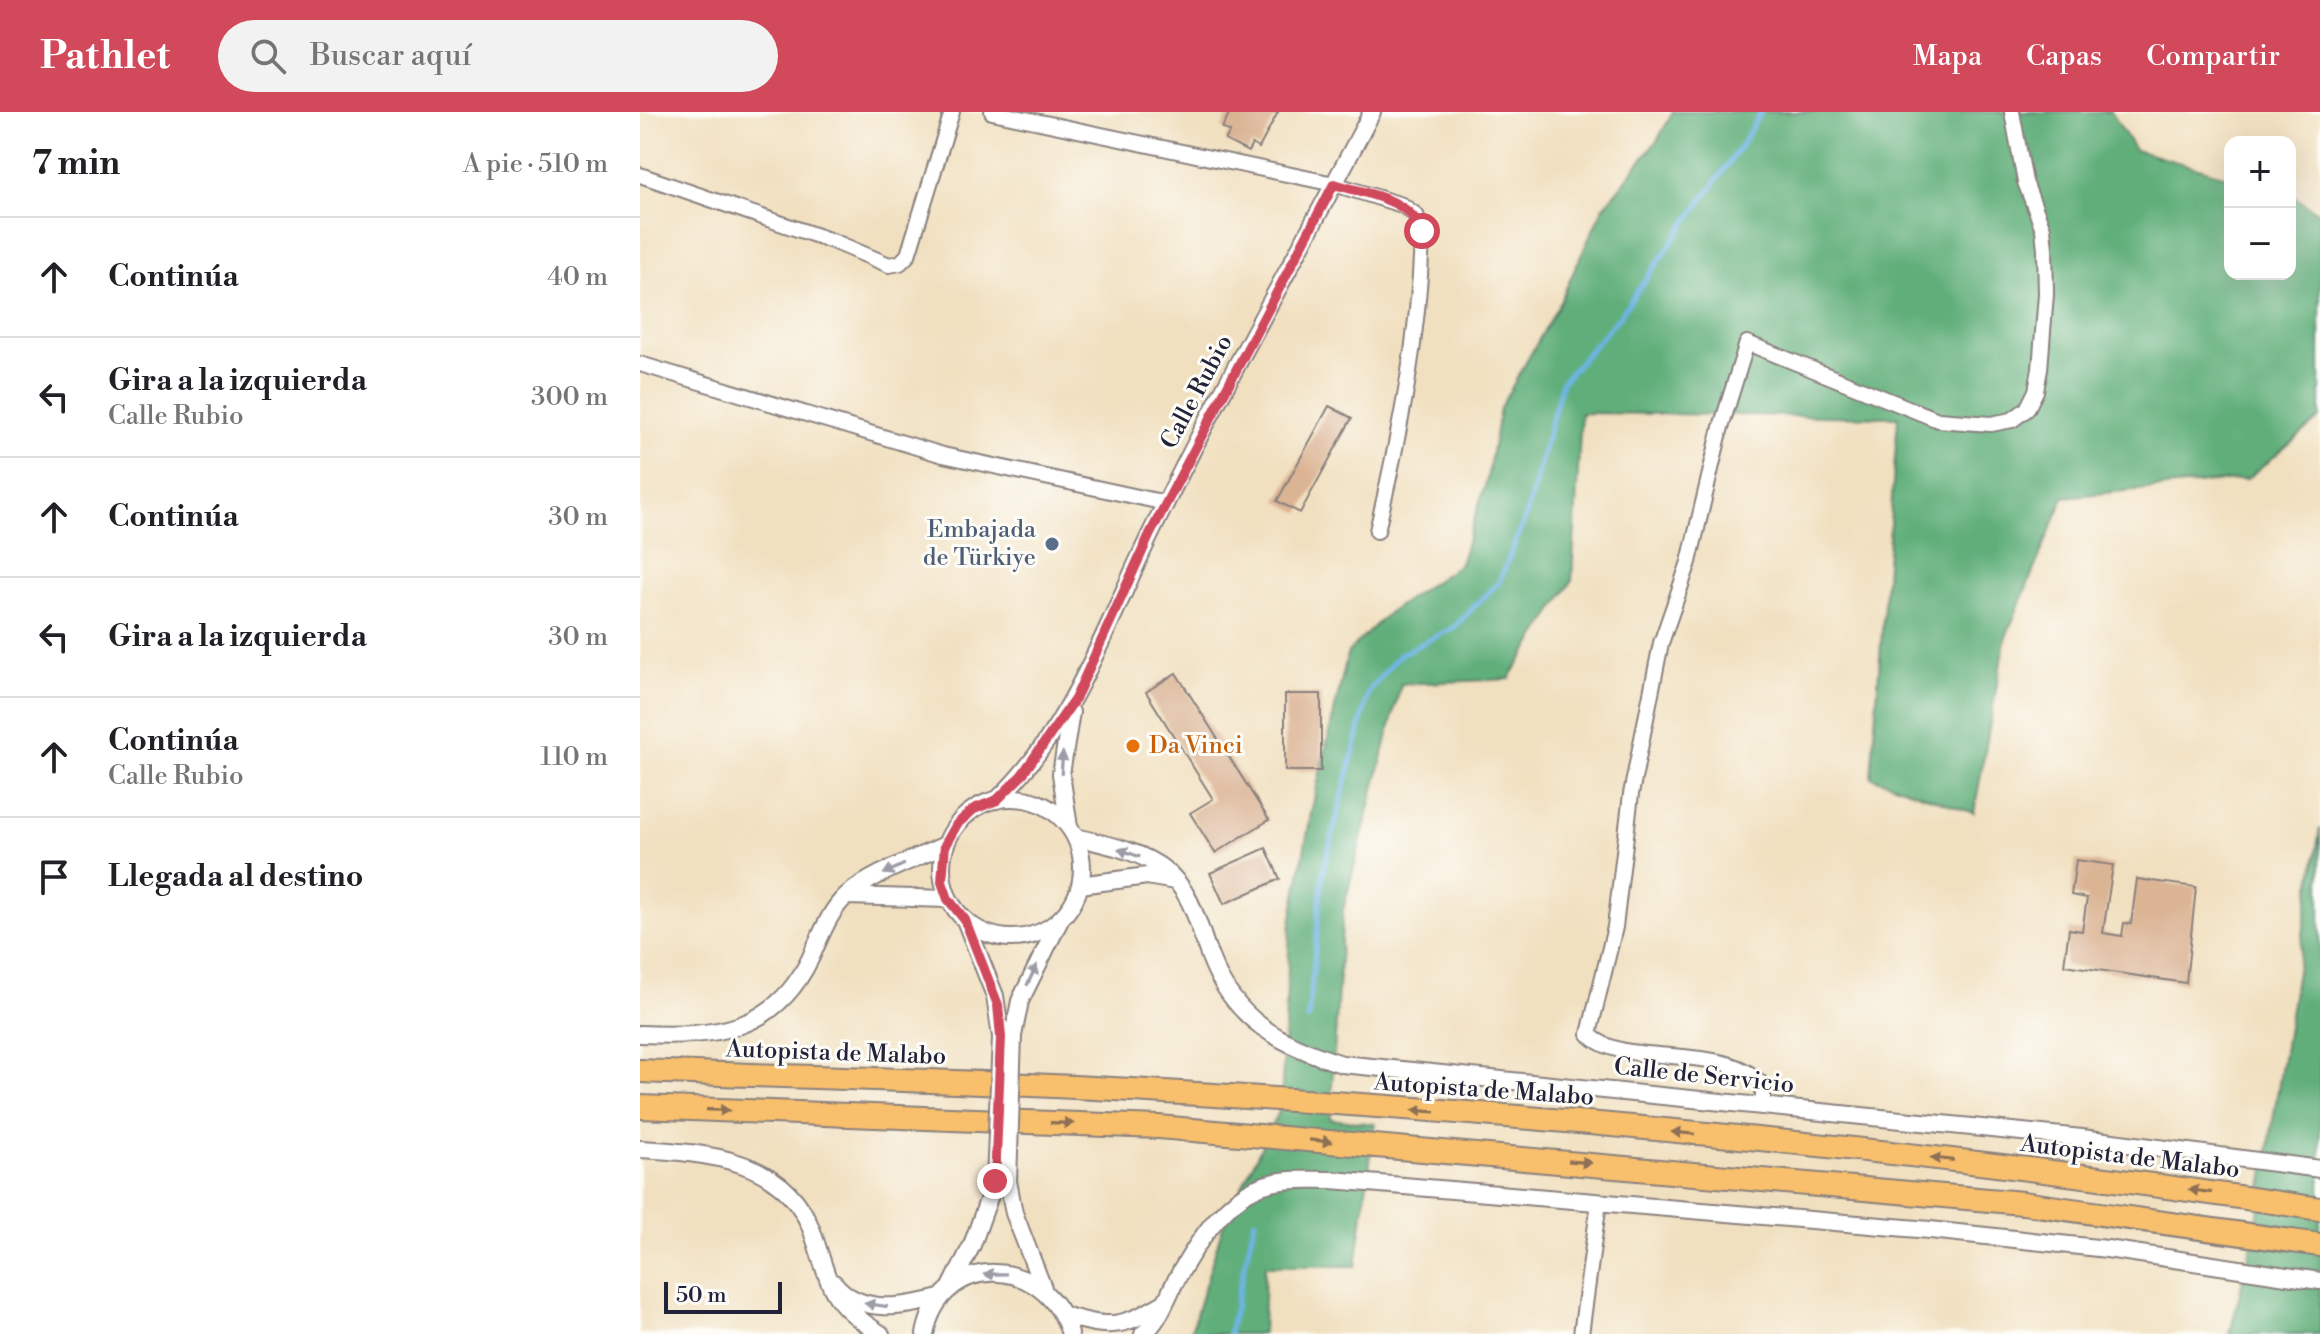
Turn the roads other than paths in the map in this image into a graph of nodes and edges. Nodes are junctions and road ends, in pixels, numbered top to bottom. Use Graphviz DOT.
graph roads {
  1 [pos="952,112"];
  2 [pos="992,112"];
  3 [pos="1372,112"];
  4 [pos="2012,112"];
  5 [pos="640,175"];
  6 [pos="1334,184"];
  7 [pos="640,364"];
  8 [pos="1166,503"];
  9 [pos="1377,531"];
  10 [pos="1075,699"];
  11 [pos="997,800"];
  12 [pos="1072,832"];
  13 [pos="945,845"];
  14 [pos="1176,882"];
  15 [pos="1080,885"];
  16 [pos="846,896"];
  17 [pos="948,899"];
  18 [pos="1062,917"];
  19 [pos="965,920"];
  20 [pos="640,1034"];
  21 [pos="1007,1036"];
  22 [pos="640,1071"];
  23 [pos="1763,1106"];
  24 [pos="640,1107"];
  25 [pos="640,1149"];
  26 [pos="2320,1169"];
  27 [pos="1002,1181"];
  28 [pos="1599,1202"];
  29 [pos="2320,1209"];
  30 [pos="2320,1245"];
  31 [pos="824,1269"];
  32 [pos="2320,1281"];
  33 [pos="1043,1288"];
  34 [pos="945,1294"];
  35 [pos="1164,1303"];
  36 [pos="1064,1315"];
  37 [pos="881,1334"];
  38 [pos="925,1334"];
  39 [pos="1070,1334"];
  40 [pos="1143,1334"];
  41 [pos="1581,1334"];
  1 -- 5 [label="street"];
  2 -- 6 [label="street"];
  3 -- 6 [label="street, Calle Rubio"];
  4 -- 23 [label="street"];
  6 -- 8 [label="street, Calle Rubio"];
  6 -- 9 [label="street"];
  7 -- 8 [label="street"];
  8 -- 10 [label="street, Calle Rubio"];
  10 -- 11 [label="street, Calle Rubio"];
  12 -- 10 [label="street, Calle Rubio, one-way"];
  11 -- 12 [label="street"];
  11 -- 13 [label="street"];
  14 -- 12 [label="street, Calle de Servicio, one-way"];
  12 -- 15 [label="street"];
  13 -- 16 [label="street, one-way"];
  13 -- 17 [label="street"];
  14 -- 15 [label="street"];
  14 -- 23 [label="street, Calle de Servicio"];
  15 -- 18 [label="street"];
  16 -- 17 [label="street"];
  16 -- 20 [label="street"];
  17 -- 19 [label="street"];
  18 -- 19 [label="street"];
  21 -- 18 [label="street, one-way"];
  19 -- 21 [label="street"];
  21 -- 27 [label="street, bridge"];
  29 -- 22 [label="highway, Autopista de Malabo, one-way"];
  23 -- 26 [label="street, Calle de Servicio"];
  24 -- 30 [label="highway, one-way"];
  25 -- 31 [label="street"];
  27 -- 33 [label="street"];
  27 -- 34 [label="street"];
  28 -- 32 [label="street"];
  28 -- 35 [label="street"];
  28 -- 41 [label="street"];
  34 -- 31 [label="street, one-way"];
  31 -- 37 [label="street"];
  33 -- 34 [label="street, one-way"];
  33 -- 36 [label="street"];
  34 -- 38 [label="street"];
  35 -- 36 [label="street"];
  35 -- 40 [label="street"];
  36 -- 39 [label="street"];
}
